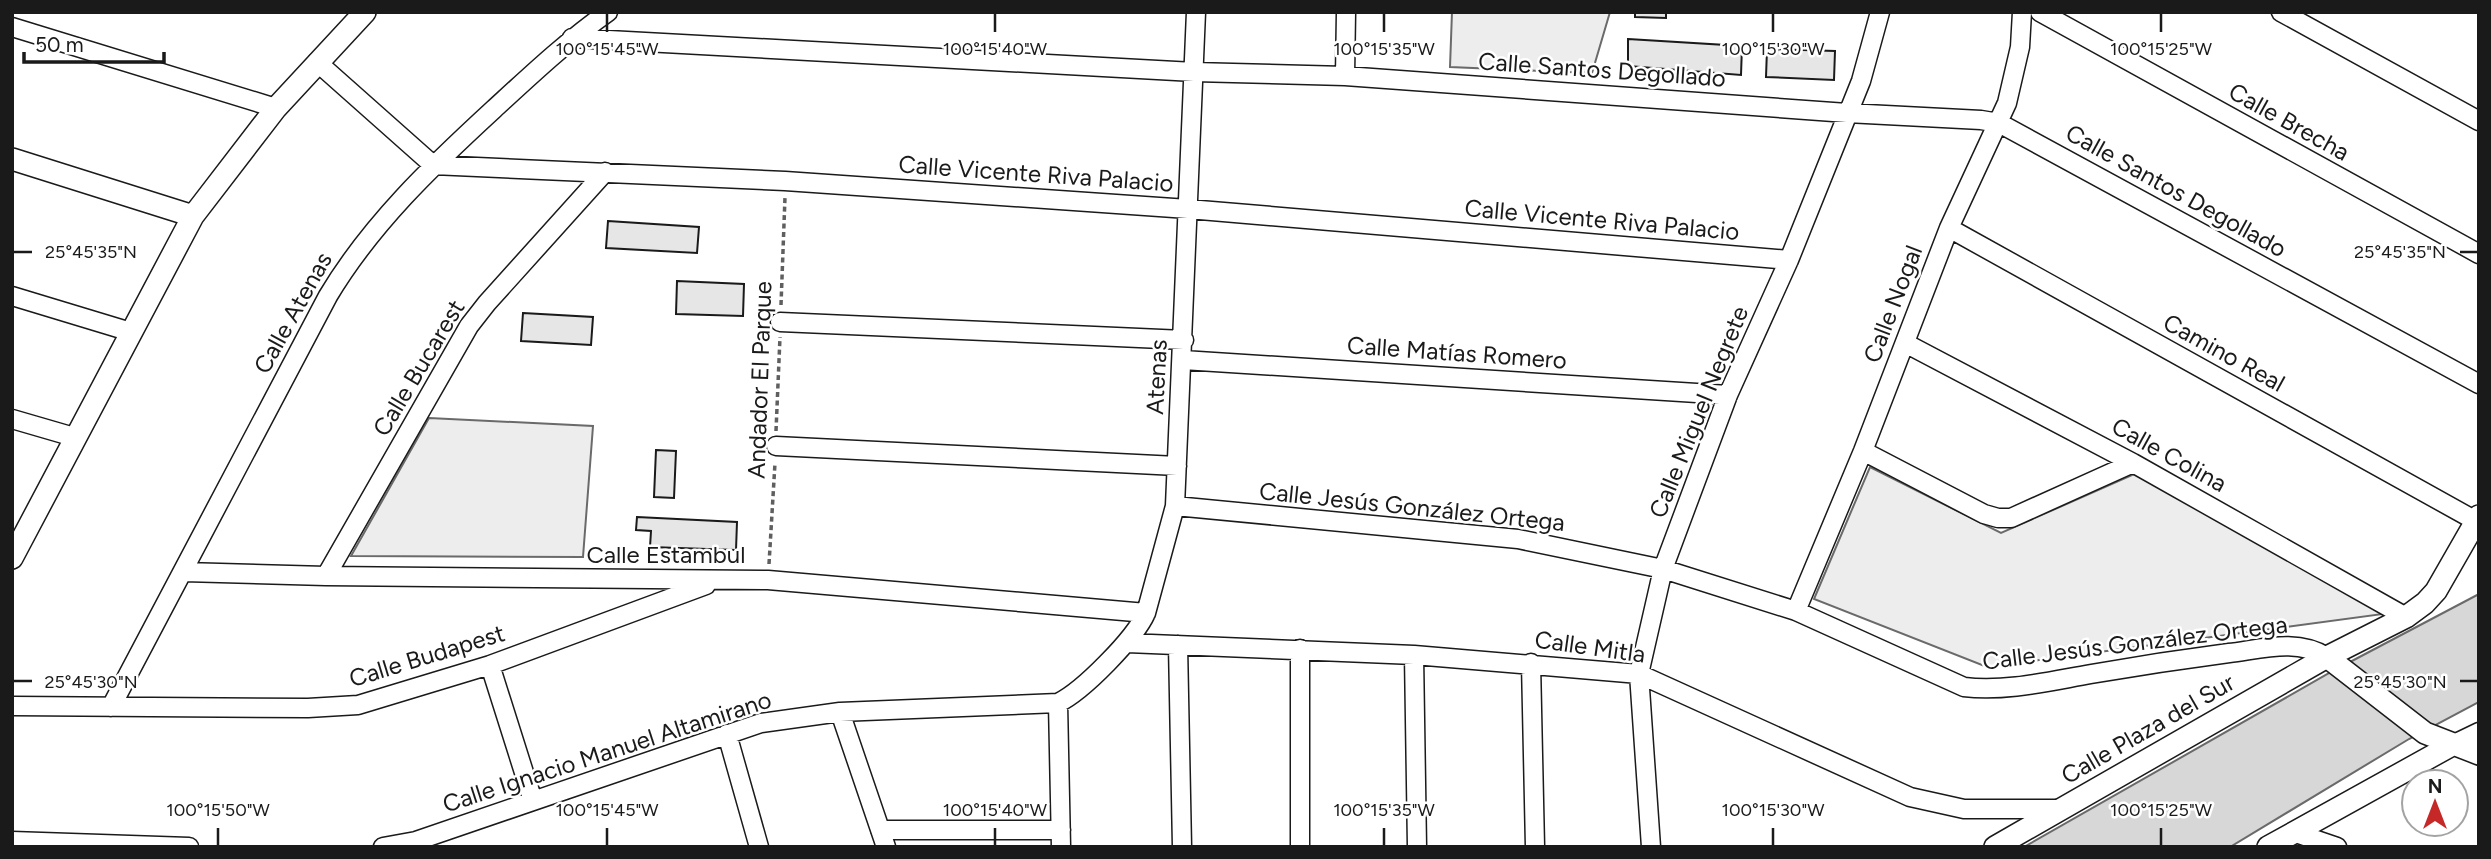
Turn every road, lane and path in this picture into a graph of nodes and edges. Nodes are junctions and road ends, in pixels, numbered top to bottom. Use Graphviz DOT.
graph roads {
  1 [pos="608,12"];
  2 [pos="1196,12"];
  3 [pos="1346,12"];
  4 [pos="1880,12"];
  5 [pos="2022,12"];
  6 [pos="2040,12"];
  7 [pos="2281,12"];
  8 [pos="362,13"];
  9 [pos="12,27"];
  10 [pos="572,38"];
  11 [pos="317,62"];
  12 [pos="1194,72"];
  13 [pos="1345,76"];
  14 [pos="276,107"];
  15 [pos="1847,113"];
  16 [pos="2479,121"];
  17 [pos="1999,123"];
  18 [pos="12,159"];
  19 [pos="433,165"];
  20 [pos="605,172"];
  21 [pos="785,181"];
  22 [pos="1188,209"];
  23 [pos="193,216"];
  24 [pos="1949,228"];
  25 [pos="2479,254"];
  26 [pos="1789,260"];
  27 [pos="12,296"];
  28 [pos="780,322"];
  29 [pos="131,332"];
  30 [pos="1184,340"];
  31 [pos="1905,343"];
  32 [pos="1183,360"];
  33 [pos="2479,384"];
  34 [pos="1728,395"];
  35 [pos="12,419"];
  36 [pos="74,438"];
  37 [pos="776,446"];
  38 [pos="1863,451"];
  39 [pos="2133,463"];
  40 [pos="1177,466"];
  41 [pos="1175,506"];
  42 [pos="2477,518"];
  43 [pos="14,552"];
  44 [pos="1663,569"];
  45 [pos="184,572"];
  46 [pos="326,576"];
  47 [pos="768,580"];
  48 [pos="717,581"];
  49 [pos="1796,611"];
  50 [pos="1146,613"];
  51 [pos="2406,617"];
  52 [pos="1127,643"];
  53 [pos="1178,645"];
  54 [pos="1300,649"];
  55 [pos="1414,655"];
  56 [pos="2328,657"];
  57 [pos="1531,663"];
  58 [pos="490,665"];
  59 [pos="1639,674"];
  60 [pos="1058,703"];
  61 [pos="12,706"];
  62 [pos="111,707"];
  63 [pos="839,712"];
  64 [pos="2479,732"];
  65 [pos="727,734"];
  66 [pos="2452,745"];
  67 [pos="2479,754"];
  68 [pos="533,802"];
  69 [pos="2062,808"];
  70 [pos="2293,832"];
  71 [pos="883,838"];
  72 [pos="1061,838"];
  73 [pos="12,841"];
  74 [pos="758,844"];
  75 [pos="390,846"];
  76 [pos="189,847"];
  77 [pos="739,847"];
  78 [pos="1182,847"];
  79 [pos="1300,847"];
  80 [pos="1416,847"];
  81 [pos="1535,847"];
  82 [pos="1651,847"];
  83 [pos="1995,847"];
  84 [pos="2268,847"];
  85 [pos="2337,847"];
  1 -- 10 [label="street, Calle Atenas"];
  2 -- 12 [label="street, Atenas"];
  3 -- 13 [label="street"];
  4 -- 15 [label="street, Calle Miguel Negrete"];
  5 -- 17 [label="street, Calle Nogal"];
  6 -- 25 [label="street, Calle Brecha"];
  7 -- 16 [label="street"];
  8 -- 11 [label="street"];
  9 -- 14 [label="street"];
  10 -- 12 [label="street, Calle Santos Degollado"];
  10 -- 19 [label="street, Calle Atenas"];
  11 -- 14 [label="street"];
  11 -- 19 [label="street"];
  12 -- 13 [label="street, Calle Santos Degollado"];
  12 -- 22 [label="street, Atenas"];
  13 -- 15 [label="street, Calle Santos Degollado"];
  14 -- 23 [label="street"];
  15 -- 17 [label="street, Calle Santos Degollado"];
  15 -- 26 [label="street, Calle Miguel Negrete"];
  17 -- 24 [label="street, Calle Nogal"];
  17 -- 33 [label="street, Calle Santos Degollado"];
  18 -- 23 [label="street"];
  19 -- 20 [label="street, Calle Vicente Riva Palacio"];
  19 -- 45 [label="street, Calle Atenas"];
  20 -- 21 [label="street, Calle Vicente Riva Palacio"];
  20 -- 46 [label="street, Calle Bucarest"];
  21 -- 22 [label="street, Calle Vicente Riva Palacio"];
  21 -- 28 [label="path, Andador El Parque"];
  22 -- 26 [label="street, Calle Vicente Riva Palacio"];
  22 -- 30 [label="street, Atenas"];
  23 -- 29 [label="street"];
  24 -- 31 [label="street, Calle Nogal"];
  24 -- 42 [label="street, Camino Real"];
  26 -- 34 [label="street, Calle Miguel Negrete"];
  27 -- 29 [label="street"];
  28 -- 30 [label="street"];
  28 -- 37 [label="path, Andador El Parque"];
  29 -- 36 [label="street"];
  30 -- 32 [label="street, Atenas"];
  31 -- 38 [label="street, Calle Nogal"];
  31 -- 39 [label="street, Calle Colina"];
  32 -- 34 [label="street, Calle Matías Romero"];
  32 -- 40 [label="street, Atenas"];
  34 -- 44 [label="street, Calle Miguel Negrete"];
  35 -- 36 [label="street"];
  36 -- 43 [label="street"];
  37 -- 40 [label="street"];
  37 -- 47 [label="path, Andador El Parque"];
  38 -- 39 [label="street"];
  38 -- 49 [label="street, Calle Nogal"];
  39 -- 51 [label="street, Calle Colina"];
  40 -- 41 [label="street, Atenas"];
  41 -- 44 [label="street, Calle Jesús González Ortega"];
  41 -- 50 [label="street, Atenas"];
  42 -- 51 [label="street, Calle Plaza del Sur"];
  44 -- 49 [label="street, Calle Jesús González Ortega"];
  44 -- 59 [label="street, Calle Miguel Negrete"];
  45 -- 46 [label="street, Calle Estambul"];
  45 -- 62 [label="street, Calle Atenas"];
  46 -- 48 [label="street, Calle Estambul"];
  47 -- 48 [label="street, Calle Estambul"];
  47 -- 50 [label="street, Calle Estambul"];
  48 -- 58 [label="street, Calle Budapest"];
  49 -- 56 [label="street, Calle Jesús González Ortega"];
  50 -- 52 [label="street, Atenas"];
  51 -- 56 [label="street, Calle Plaza del Sur"];
  52 -- 53 [label="street, Calle Mitla"];
  52 -- 60 [label="street, Atenas"];
  53 -- 54 [label="street, Calle Mitla"];
  53 -- 78 [label="street"];
  54 -- 55 [label="street, Calle Mitla"];
  54 -- 79 [label="street"];
  55 -- 57 [label="street, Calle Mitla"];
  55 -- 80 [label="street"];
  56 -- 66 [label="street"];
  56 -- 69 [label="street, Calle Plaza del Sur"];
  57 -- 59 [label="street, Calle Mitla"];
  57 -- 81 [label="street"];
  58 -- 62 [label="street, Calle Budapest"];
  58 -- 68 [label="street"];
  59 -- 69 [label="street, Calle Mitla"];
  59 -- 82 [label="street, Calle Miguel Negrete"];
  60 -- 63 [label="street, Calle Ignacio Manuel Altamirano"];
  60 -- 72 [label="street"];
  61 -- 62 [label="street, Calle Budapest"];
  63 -- 65 [label="street, Calle Ignacio Manuel Altamirano"];
  63 -- 71 [label="street"];
  64 -- 66 [label="street"];
  65 -- 68 [label="street, Calle Ignacio Manuel Altamirano"];
  65 -- 74 [label="street"];
  66 -- 67 [label="street"];
  66 -- 70 [label="street"];
  68 -- 75 [label="street, Calle Ignacio Manuel Altamirano"];
  69 -- 83 [label="street, Calle Plaza del Sur"];
  70 -- 84 [label="street"];
  70 -- 85 [label="street"];
  71 -- 72 [label="street"];
  73 -- 76 [label="street"];
  74 -- 77 [label="street"];
}
